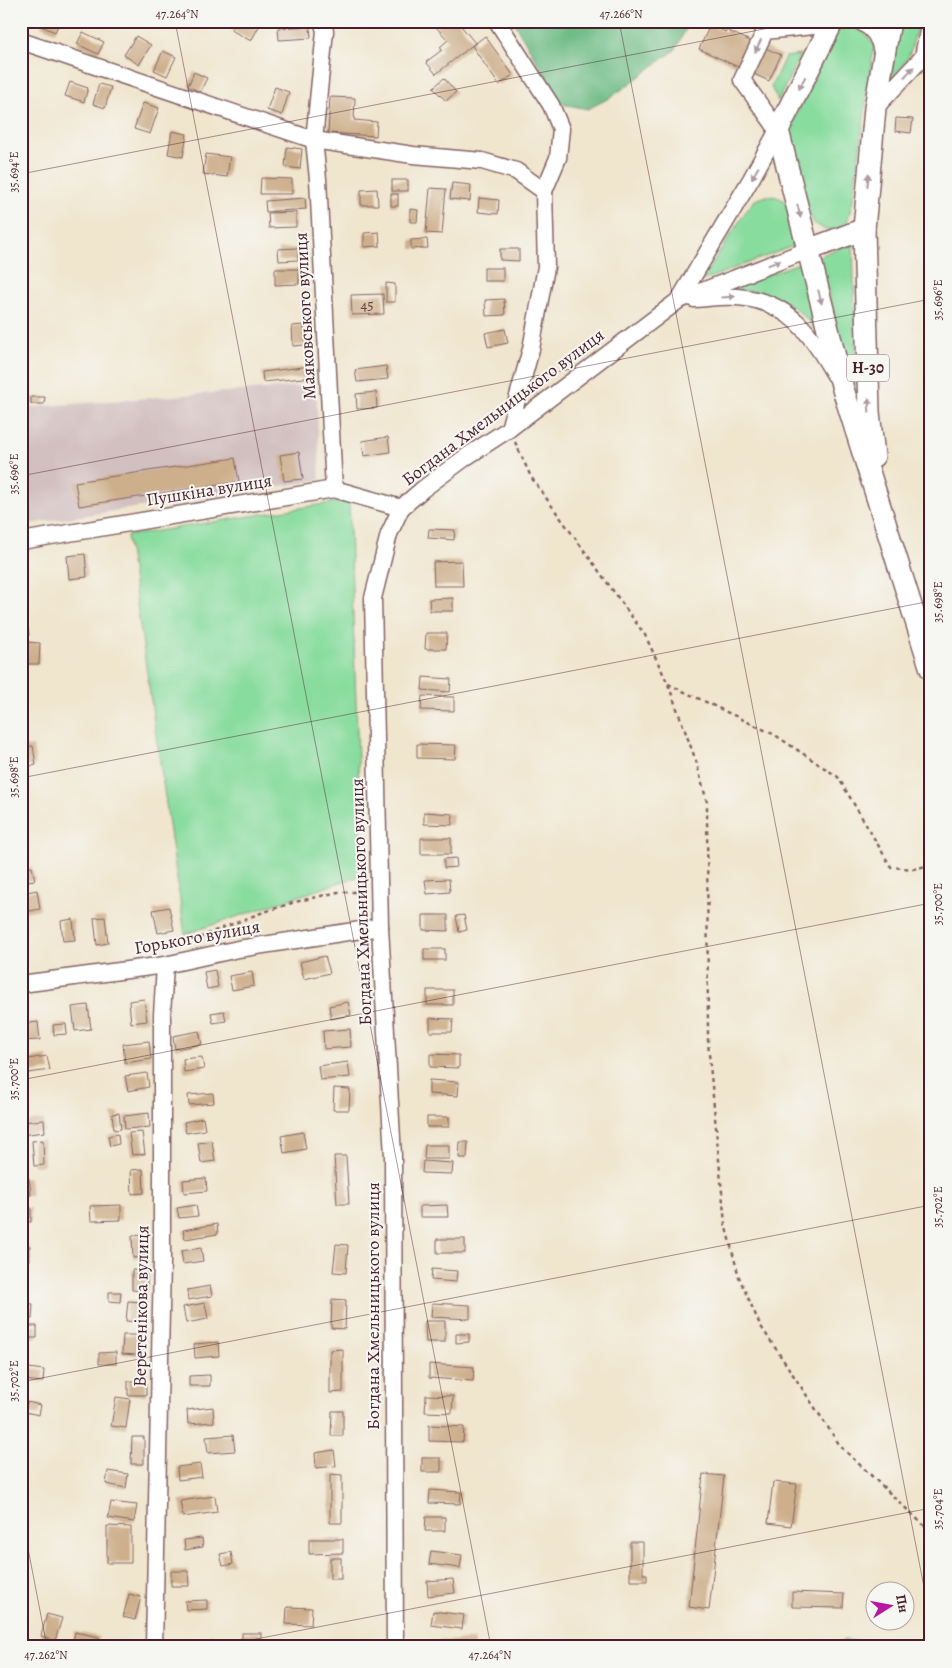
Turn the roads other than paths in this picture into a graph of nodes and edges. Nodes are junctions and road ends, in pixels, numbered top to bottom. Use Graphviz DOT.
graph roads {
  1 [pos="322,21"];
  2 [pos="497,21"];
  3 [pos="864,21"];
  4 [pos="890,21"];
  5 [pos="930,21"];
  6 [pos="834,22"];
  7 [pos="21,41"];
  8 [pos="884,50"];
  9 [pos="875,108"];
  10 [pos="778,130"];
  11 [pos="314,140"];
  12 [pos="544,191"];
  13 [pos="864,229"];
  14 [pos="808,250"];
  15 [pos="679,300"];
  16 [pos="843,389"];
  17 [pos="509,429"];
  18 [pos="334,489"];
  19 [pos="880,506"];
  20 [pos="401,508"];
  21 [pos="21,541"];
  22 [pos="931,669"];
  23 [pos="380,927"];
  24 [pos="165,965"];
  25 [pos="21,984"];
  26 [pos="154,1647"];
  27 [pos="395,1647"];
  1 -- 11 [label="street, Маяковського вулиця"];
  2 -- 12 [label="street"];
  3 -- 8 [label="main road"];
  4 -- 8 [label="main road, Н-30"];
  9 -- 5 [label="street, one-way"];
  6 -- 10 [label="main road, one-way"];
  6 -- 10 [label="street, one-way"];
  7 -- 11 [label="street"];
  8 -- 9 [label="main road, Н-30"];
  13 -- 9 [label="main road, Н-30, one-way"];
  10 -- 14 [label="main road, Н-30, one-way"];
  10 -- 15 [label="street, one-way"];
  11 -- 12 [label="street"];
  11 -- 18 [label="street, Маяковського вулиця"];
  12 -- 17 [label="street"];
  13 -- 14 [label="main road"];
  19 -- 13 [label="main road, Н-30, one-way"];
  15 -- 14 [label="street, one-way"];
  14 -- 16 [label="main road, Н-30, one-way"];
  15 -- 16 [label="street, one-way"];
  15 -- 17 [label="street, Богдана Хмельницького вулиця"];
  16 -- 19 [label="main road, Н-30"];
  17 -- 20 [label="street, Богдана Хмельницького вулиця"];
  18 -- 20 [label="street, Пушкіна вулиця"];
  18 -- 21 [label="street, Пушкіна вулиця"];
  19 -- 22 [label="main road, Н-30"];
  20 -- 23 [label="street, Богдана Хмельницького вулиця"];
  23 -- 24 [label="street, Горького вулиця"];
  23 -- 27 [label="street, Богдана Хмельницького вулиця"];
  24 -- 25 [label="street, Горького вулиця"];
  24 -- 26 [label="street, Веретенікова вулиця"];
}
